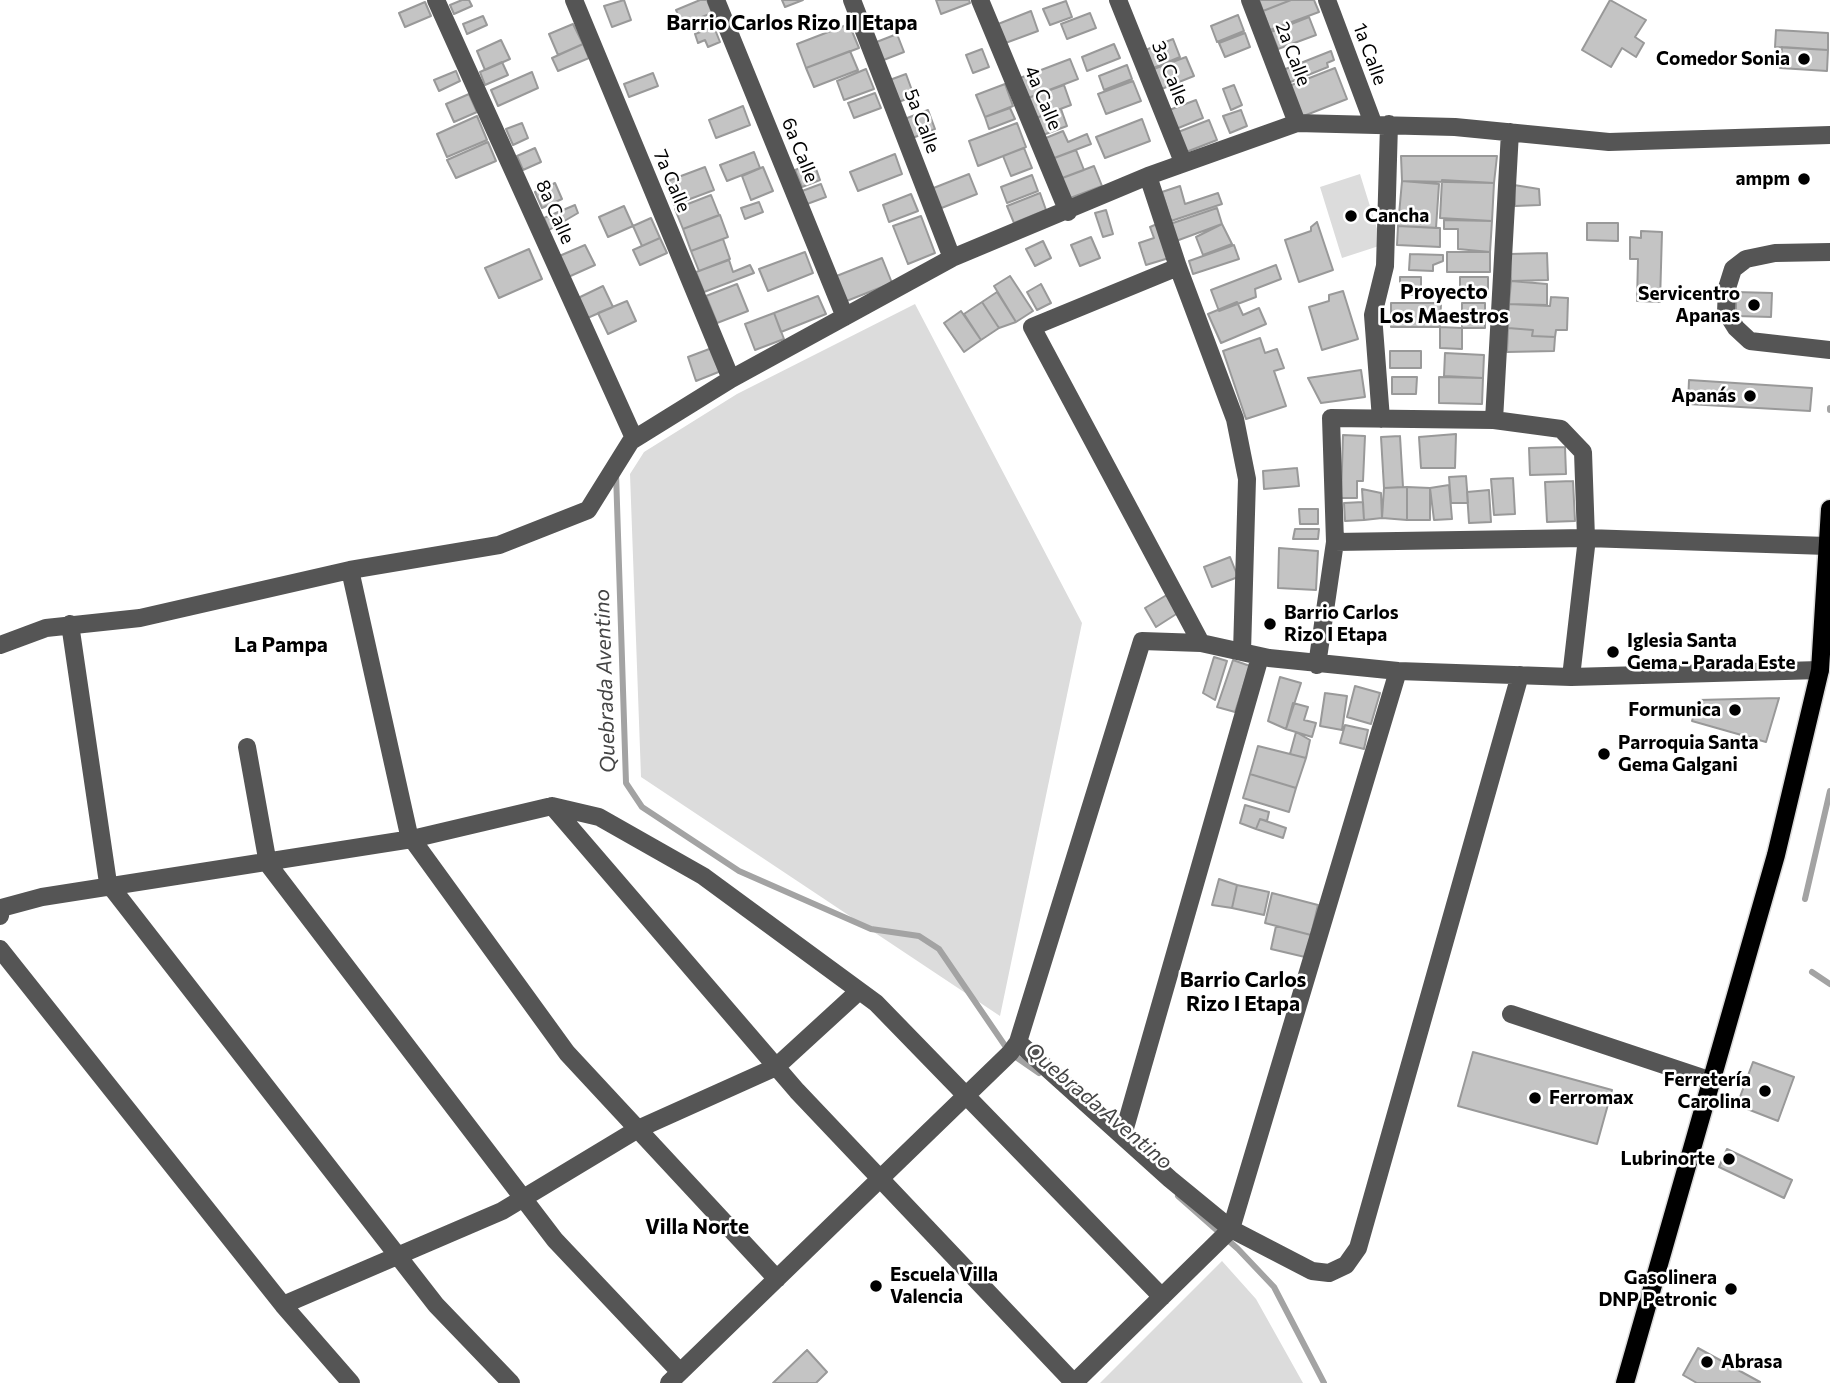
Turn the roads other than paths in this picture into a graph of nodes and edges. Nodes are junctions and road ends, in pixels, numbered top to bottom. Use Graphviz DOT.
graph roads {
  1 [pos="436,0"];
  2 [pos="575,0"];
  3 [pos="716,0"];
  4 [pos="852,0"];
  5 [pos="980,0"];
  6 [pos="1118,0"];
  7 [pos="1250,0"];
  8 [pos="1327,0"];
  9 [pos="1297,123"];
  10 [pos="1381,123"];
  11 [pos="1510,132"];
  12 [pos="1830,135"];
  13 [pos="1183,162"];
  14 [pos="1148,176"];
  15 [pos="1068,212"];
  16 [pos="1830,252"];
  17 [pos="952,258"];
  18 [pos="1178,267"];
  19 [pos="845,317"];
  20 [pos="1830,350"];
  21 [pos="731,379"];
  22 [pos="1381,419"];
  23 [pos="1494,420"];
  24 [pos="631,441"];
  25 [pos="1830,509"];
  26 [pos="1586,538"];
  27 [pos="1335,542"];
  28 [pos="1827,546"];
  29 [pos="350,570"];
  30 [pos="70,624"];
  31 [pos="1201,643"];
  32 [pos="0,645"];
  33 [pos="1241,652"];
  34 [pos="1260,657"];
  35 [pos="1317,665"];
  36 [pos="1398,670"];
  37 [pos="1820,670"];
  38 [pos="1520,675"];
  39 [pos="1571,677"];
  40 [pos="247,747"];
  41 [pos="552,806"];
  42 [pos="412,839"];
  43 [pos="268,862"];
  44 [pos="110,886"];
  45 [pos="0,916"];
  46 [pos="0,949"];
  47 [pos="859,990"];
  48 [pos="1511,1014"];
  49 [pos="1018,1042"];
  50 [pos="776,1067"];
  51 [pos="1712,1081"];
  52 [pos="966,1096"];
  53 [pos="638,1129"];
  54 [pos="1122,1135"];
  55 [pos="880,1178"];
  56 [pos="523,1198"];
  57 [pos="1231,1229"];
  58 [pos="398,1255"];
  59 [pos="777,1279"];
  60 [pos="1162,1297"];
  61 [pos="283,1305"];
  62 [pos="674,1378"];
  63 [pos="343,1381"];
  64 [pos="511,1383"];
  65 [pos="1074,1383"];
  66 [pos="1625,1383"];
  1 -- 24 [label="street, 8a Calle"];
  2 -- 21 [label="street, 7a Calle"];
  3 -- 19 [label="street, 6a Calle"];
  4 -- 17 [label="street, 5a Calle"];
  5 -- 15 [label="street, 4a Calle"];
  6 -- 13 [label="street, 3a Calle"];
  7 -- 9 [label="street, 2a Calle"];
  8 -- 10 [label="street, 1a Calle"];
  9 -- 10 [label="street"];
  9 -- 13 [label="street"];
  10 -- 11 [label="street"];
  10 -- 22 [label="street"];
  11 -- 12 [label="street"];
  11 -- 23 [label="street"];
  13 -- 14 [label="street"];
  14 -- 15 [label="street"];
  14 -- 18 [label="street"];
  15 -- 17 [label="street"];
  16 -- 20 [label="street"];
  17 -- 19 [label="street"];
  18 -- 31 [label="street"];
  18 -- 33 [label="street"];
  19 -- 21 [label="street"];
  21 -- 24 [label="street"];
  22 -- 23 [label="street"];
  22 -- 27 [label="street"];
  23 -- 26 [label="street"];
  24 -- 29 [label="street"];
  25 -- 28 [label="main road"];
  26 -- 27 [label="street"];
  26 -- 28 [label="street"];
  26 -- 39 [label="street"];
  27 -- 35 [label="street"];
  28 -- 37 [label="main road"];
  29 -- 30 [label="street"];
  29 -- 42 [label="street"];
  30 -- 32 [label="street"];
  30 -- 44 [label="street"];
  31 -- 33 [label="street"];
  31 -- 49 [label="street"];
  33 -- 34 [label="street"];
  34 -- 35 [label="street"];
  34 -- 54 [label="street"];
  35 -- 36 [label="street"];
  36 -- 38 [label="street"];
  36 -- 57 [label="street"];
  37 -- 39 [label="street"];
  37 -- 51 [label="main road"];
  38 -- 39 [label="street"];
  38 -- 57 [label="street"];
  40 -- 43 [label="street"];
  41 -- 42 [label="street"];
  41 -- 47 [label="street"];
  41 -- 50 [label="street"];
  42 -- 43 [label="street"];
  42 -- 53 [label="street"];
  43 -- 44 [label="street"];
  43 -- 56 [label="street"];
  44 -- 45 [label="street"];
  44 -- 58 [label="street"];
  46 -- 61 [label="street"];
  47 -- 50 [label="street"];
  47 -- 52 [label="street"];
  48 -- 51 [label="street"];
  49 -- 52 [label="street"];
  49 -- 54 [label="street"];
  50 -- 53 [label="street"];
  50 -- 55 [label="street"];
  51 -- 66 [label="main road"];
  52 -- 55 [label="street"];
  52 -- 60 [label="street"];
  53 -- 56 [label="street"];
  53 -- 59 [label="street"];
  54 -- 57 [label="street"];
  55 -- 59 [label="street"];
  55 -- 65 [label="street"];
  56 -- 58 [label="street"];
  56 -- 62 [label="street"];
  57 -- 60 [label="street"];
  58 -- 61 [label="street"];
  58 -- 64 [label="street"];
  59 -- 62 [label="street"];
  60 -- 65 [label="street"];
  61 -- 63 [label="street"];
}
